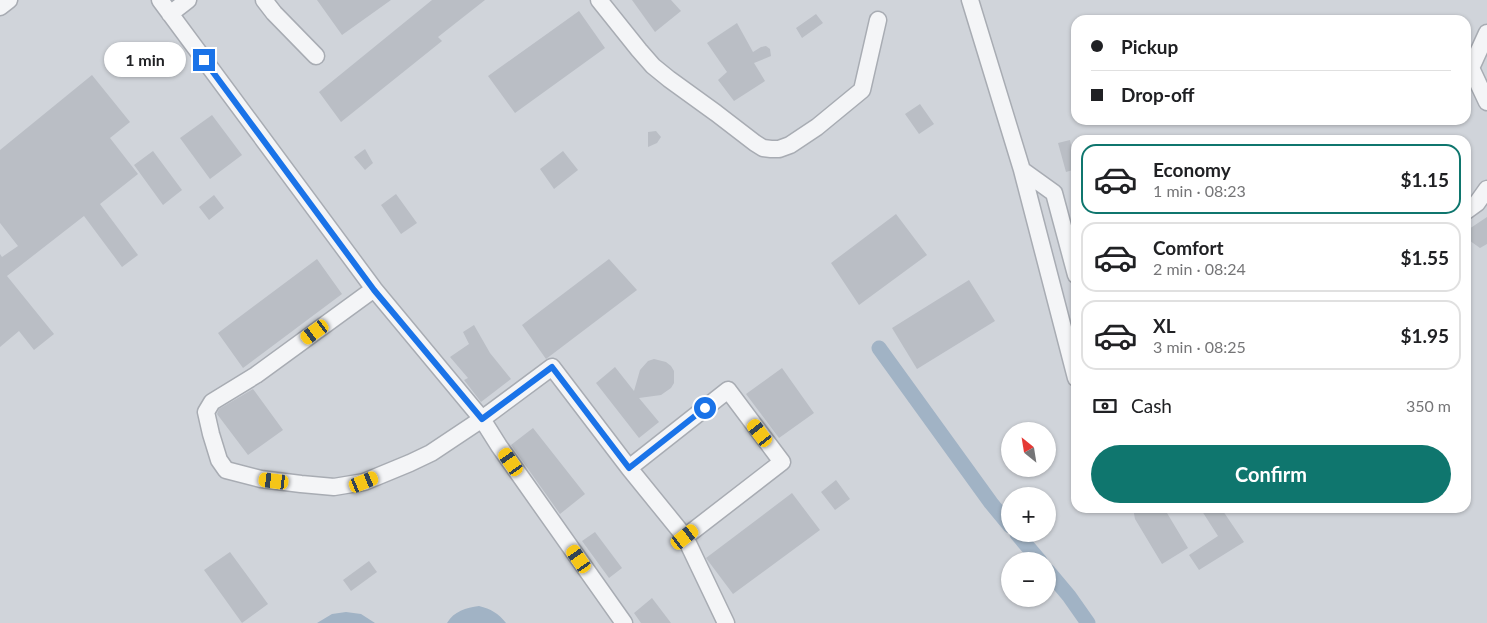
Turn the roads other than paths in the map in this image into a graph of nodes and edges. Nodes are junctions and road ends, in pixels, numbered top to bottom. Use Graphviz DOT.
graph roads {
  1 [pos="9,0"];
  2 [pos="160,0"];
  3 [pos="188,0"];
  4 [pos="264,0"];
  5 [pos="600,0"];
  6 [pos="970,0"];
  7 [pos="0,7"];
  8 [pos="170,14"];
  9 [pos="878,20"];
  10 [pos="1487,33"];
  11 [pos="316,56"];
  12 [pos="1487,102"];
  13 [pos="1022,170"];
  14 [pos="1487,189"];
  15 [pos="1477,204"];
  16 [pos="1071,256"];
  17 [pos="374,290"];
  18 [pos="1071,359"];
  19 [pos="482,419"];
  20 [pos="629,468"];
  21 [pos="685,537"];
  22 [pos="624,623"];
  23 [pos="726,623"];
  1 -- 7 [label="street"];
  2 -- 8 [label="street"];
  3 -- 8 [label="street"];
  4 -- 11 [label="street"];
  5 -- 9 [label="street"];
  6 -- 13 [label="street"];
  8 -- 17 [label="street"];
  10 -- 12 [label="street"];
  13 -- 16 [label="street"];
  13 -- 18 [label="street"];
  14 -- 15 [label="street"];
  17 -- 19 [label="street"];
  17 -- 19 [label="street"];
  19 -- 20 [label="street"];
  19 -- 22 [label="street"];
  20 -- 21 [label="street"];
  20 -- 21 [label="street"];
  21 -- 23 [label="street"];
}
